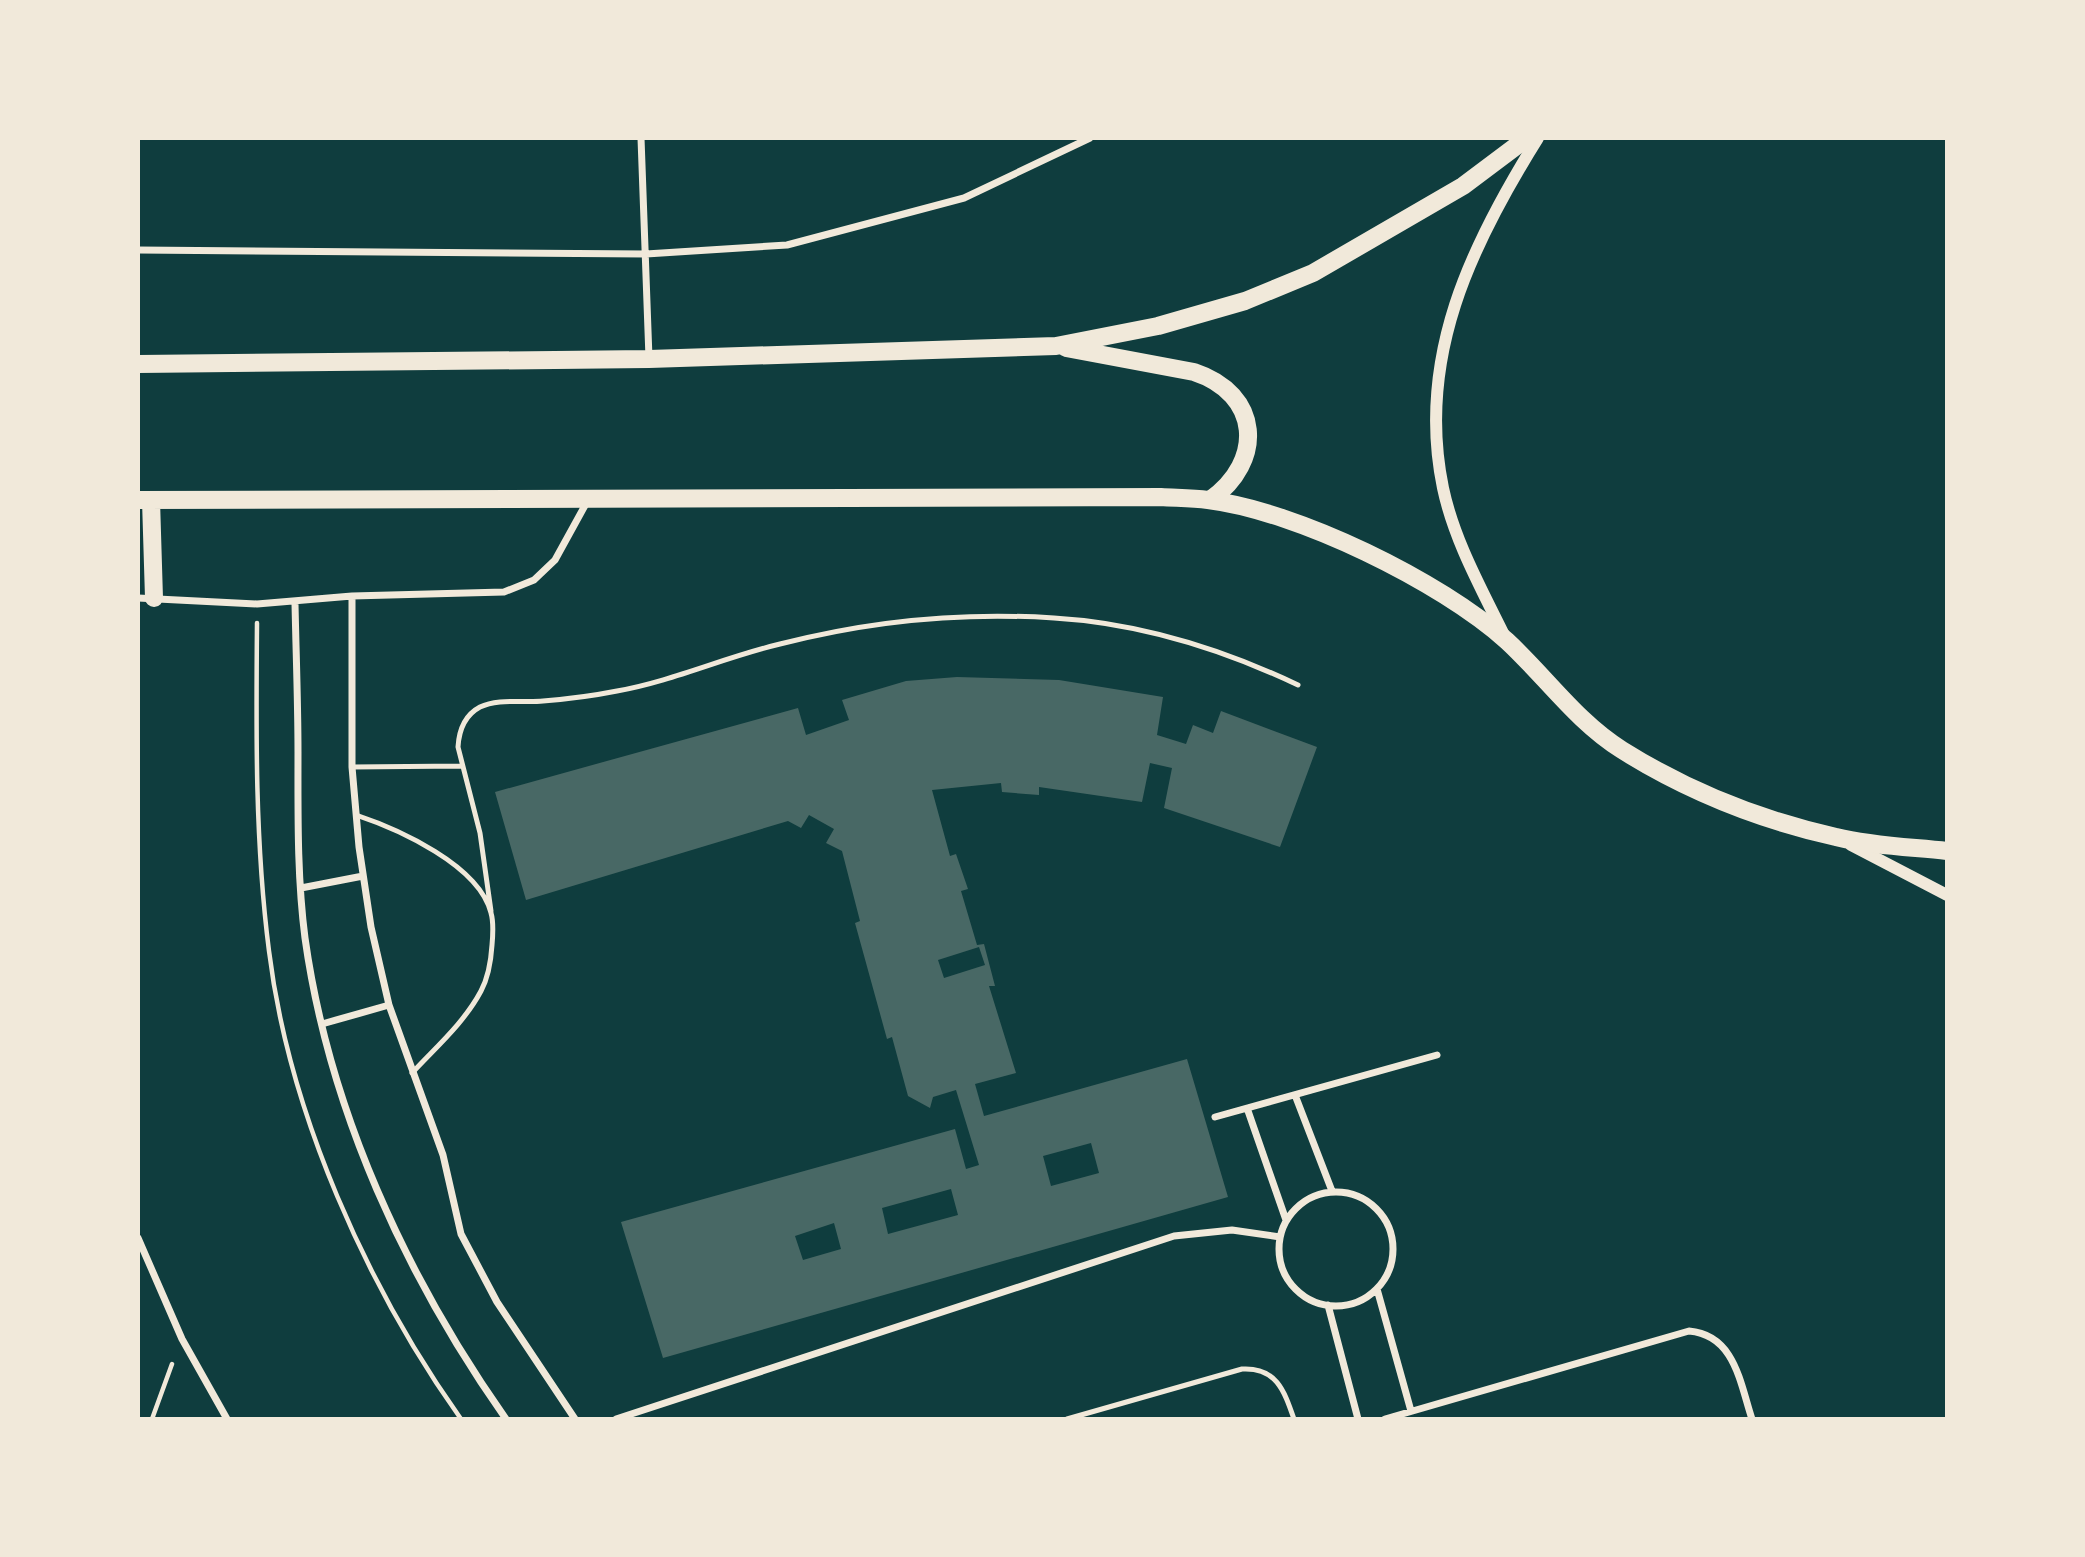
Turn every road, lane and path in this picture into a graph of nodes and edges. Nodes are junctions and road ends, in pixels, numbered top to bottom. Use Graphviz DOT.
graph roads {
  1 [pos="641,138"];
  2 [pos="1090,138"];
  3 [pos="1527,138"];
  4 [pos="1538,138"];
  5 [pos="138,250"];
  6 [pos="646,254"];
  7 [pos="1055,346"];
  8 [pos="649,359"];
  9 [pos="138,364"];
  10 [pos="590,497"];
  11 [pos="145,500"];
  12 [pos="1210,500"];
  13 [pos="352,596"];
  14 [pos="146,598"];
  15 [pos="295,603"];
  16 [pos="1507,641"];
  17 [pos="1298,685"];
  18 [pos="462,766"];
  19 [pos="352,767"];
  20 [pos="356,815"];
  21 [pos="1839,838"];
  22 [pos="1947,851"];
  23 [pos="363,876"];
  24 [pos="301,888"];
  25 [pos="1947,895"];
  26 [pos="491,911"];
  27 [pos="389,1005"];
  28 [pos="322,1024"];
  29 [pos="1437,1055"];
  30 [pos="412,1073"];
  31 [pos="1295,1095"];
  32 [pos="1247,1108"];
  33 [pos="1215,1116"];
  34 [pos="1332,1191"];
  35 [pos="1286,1220"];
  36 [pos="1280,1237"];
  37 [pos="138,1238"];
  38 [pos="141,1252"];
  39 [pos="1377,1289"];
  40 [pos="1328,1305"];
  41 [pos="182,1339"];
  42 [pos="1411,1411"];
  43 [pos="152,1419"];
  44 [pos="227,1419"];
  45 [pos="506,1419"];
  46 [pos="575,1419"];
  47 [pos="616,1419"];
  48 [pos="1067,1419"];
  49 [pos="1294,1419"];
  50 [pos="1358,1419"];
  51 [pos="1385,1419"];
  52 [pos="1752,1419"];
  1 -- 6 [label="street"];
  2 -- 6 [label="street"];
  3 -- 7 [label="main road"];
  4 -- 16 [label="street"];
  5 -- 6 [label="street"];
  6 -- 8 [label="street"];
  7 -- 8 [label="main road"];
  7 -- 12 [label="main road"];
  8 -- 9 [label="main road"];
  10 -- 11 [label="main road"];
  10 -- 12 [label="main road"];
  10 -- 13 [label="street"];
  11 -- 14 [label="main road"];
  12 -- 16 [label="main road"];
  13 -- 15 [label="street"];
  13 -- 19 [label="street"];
  14 -- 15 [label="street"];
  15 -- 24 [label="street"];
  16 -- 21 [label="main road"];
  17 -- 18 [label="lane"];
  18 -- 19 [label="lane"];
  18 -- 26 [label="lane"];
  19 -- 20 [label="street"];
  20 -- 23 [label="street"];
  20 -- 26 [label="lane"];
  21 -- 22 [label="main road"];
  21 -- 25 [label="street"];
  23 -- 24 [label="street"];
  23 -- 27 [label="street"];
  24 -- 28 [label="street"];
  26 -- 30 [label="lane"];
  27 -- 28 [label="street"];
  27 -- 30 [label="street"];
  28 -- 45 [label="street"];
  29 -- 31 [label="street"];
  30 -- 46 [label="street"];
  31 -- 32 [label="street"];
  31 -- 34 [label="street"];
  32 -- 33 [label="street"];
  32 -- 35 [label="street"];
  34 -- 35 [label="street"];
  34 -- 39 [label="street"];
  35 -- 36 [label="street"];
  36 -- 40 [label="street"];
  36 -- 47 [label="street"];
  37 -- 38 [label="street"];
  38 -- 41 [label="street"];
  39 -- 40 [label="street"];
  39 -- 42 [label="street"];
  40 -- 50 [label="street"];
  41 -- 43 [label="path"];
  41 -- 44 [label="street"];
  42 -- 51 [label="street"];
  42 -- 52 [label="street"];
  48 -- 49 [label="lane"];
}
